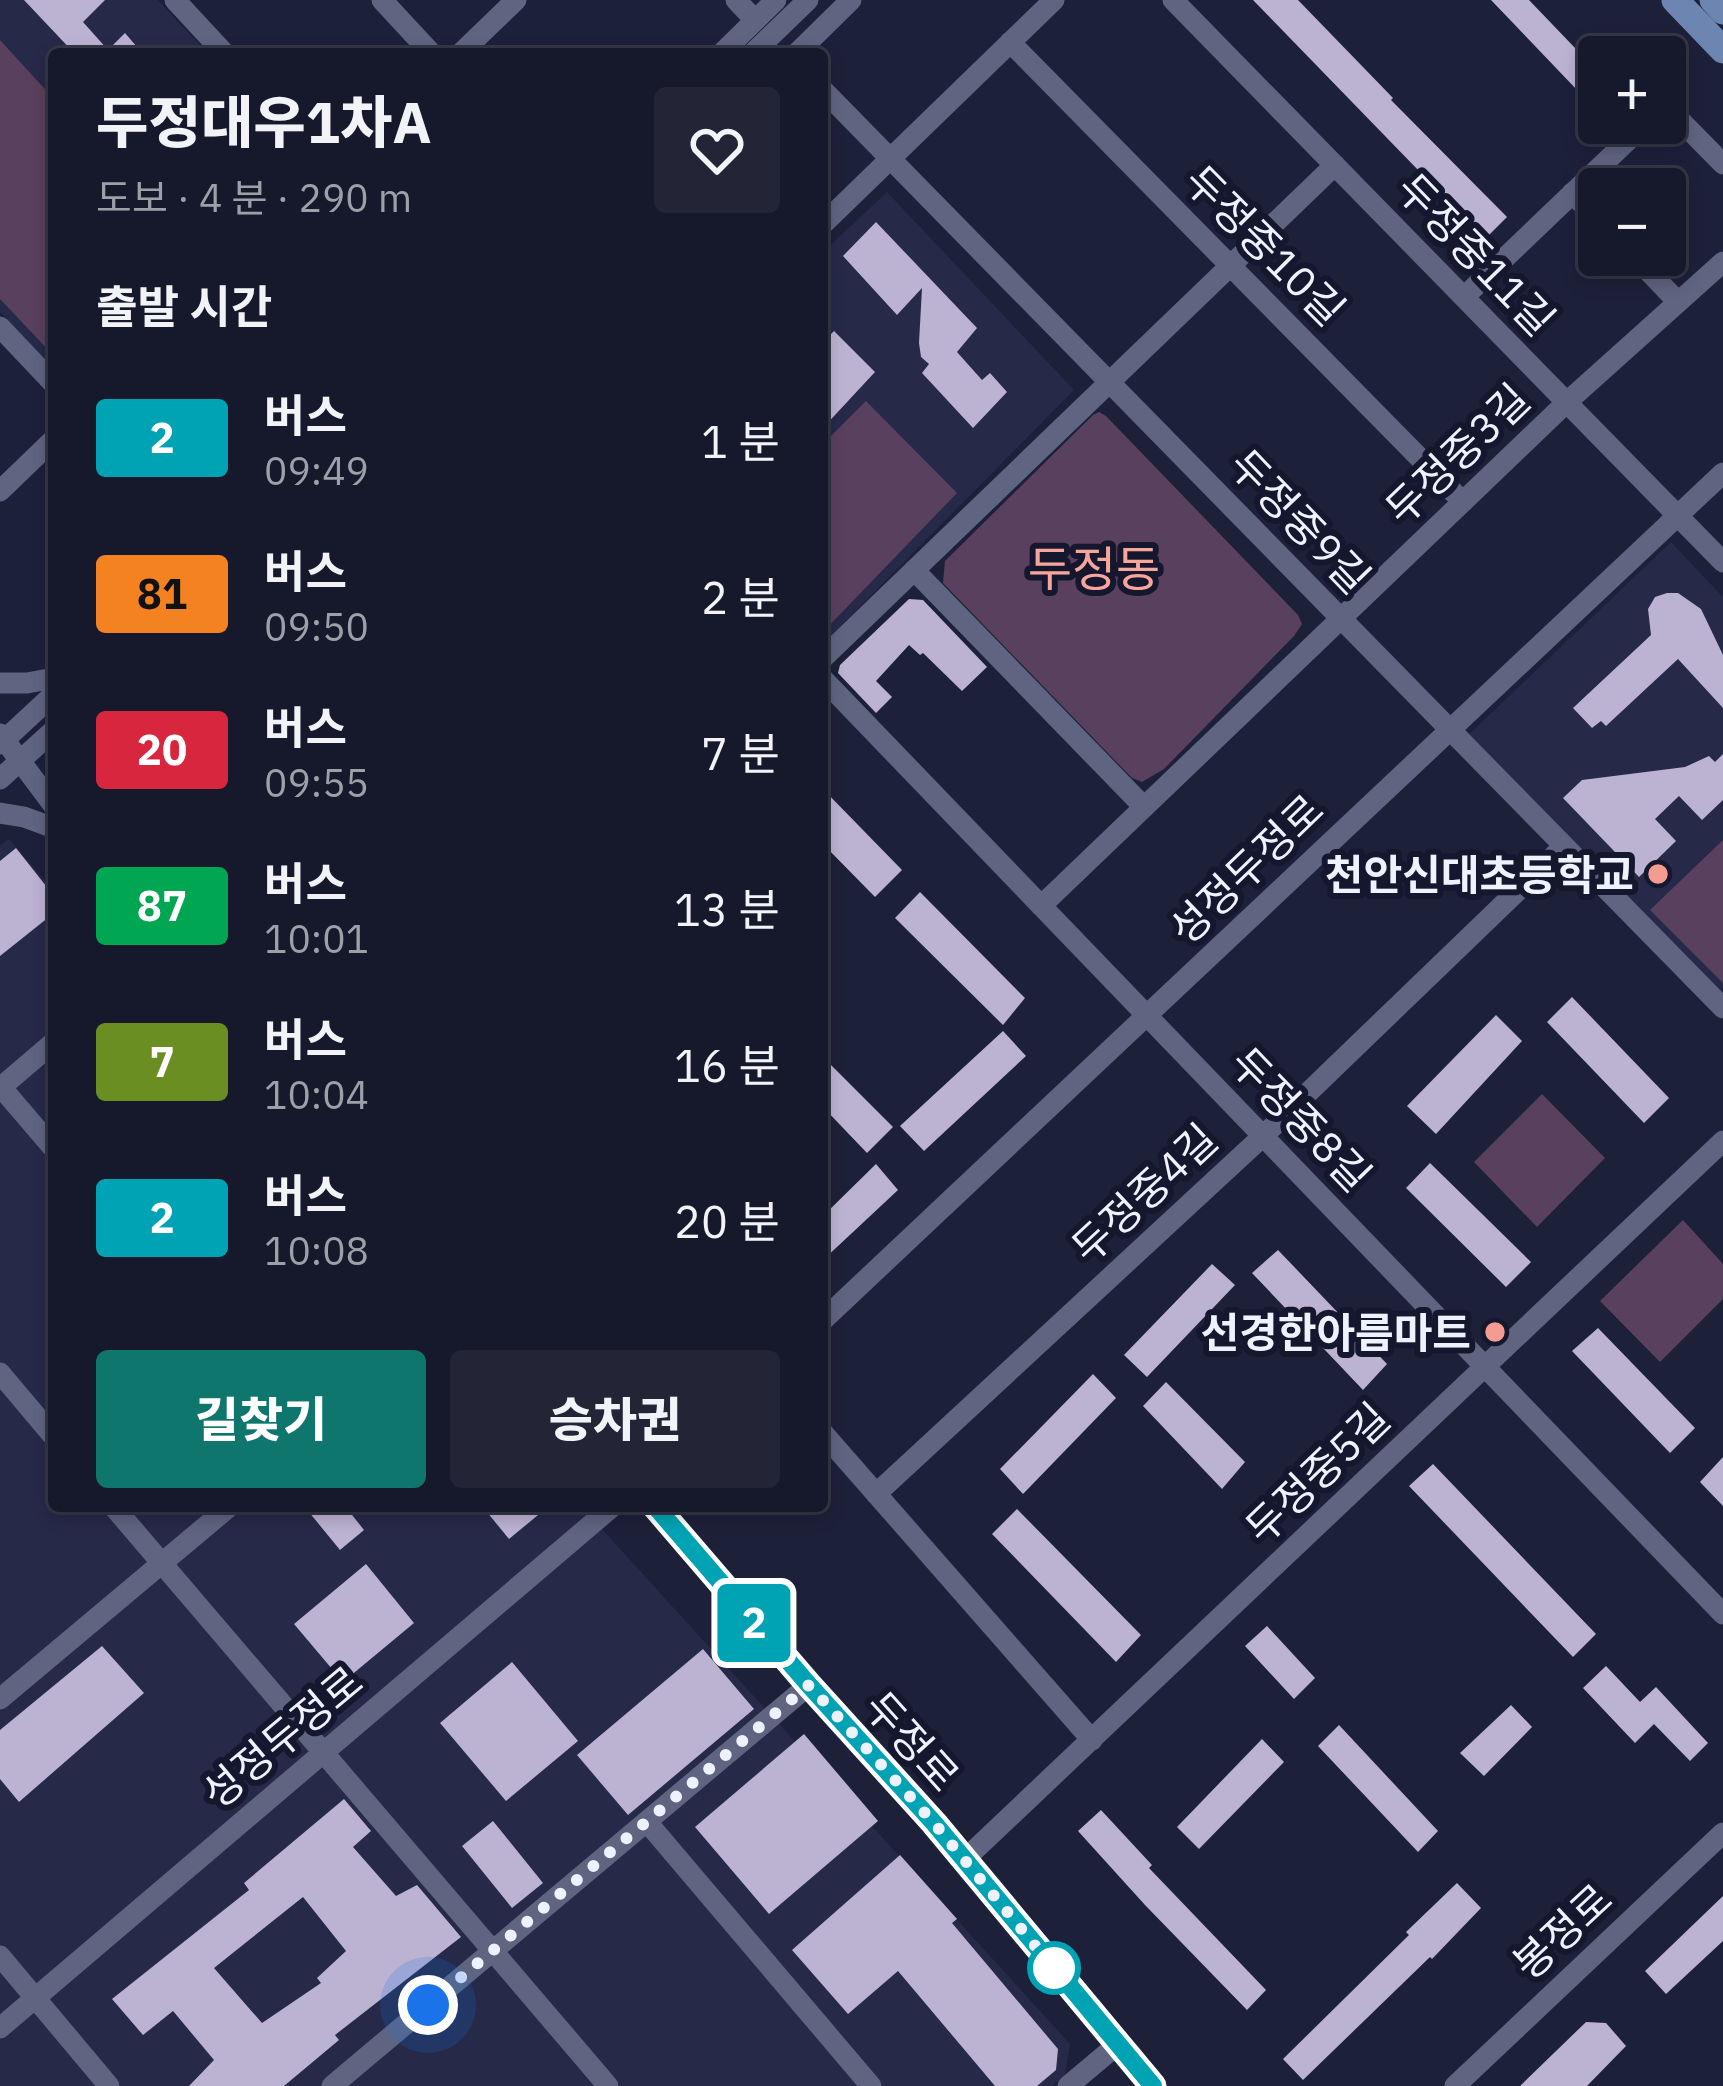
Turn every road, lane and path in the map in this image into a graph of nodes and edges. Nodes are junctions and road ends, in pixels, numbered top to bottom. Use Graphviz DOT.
graph roads {
  1 [pos="175,0"];
  2 [pos="382,0"];
  3 [pos="516,0"];
  4 [pos="736,0"];
  5 [pos="776,0"];
  6 [pos="808,0"];
  7 [pos="851,0"];
  8 [pos="1054,0"];
  9 [pos="1173,0"];
  10 [pos="1675,0"];
  11 [pos="1713,0"];
  12 [pos="1723,11"];
  13 [pos="763,28"];
  14 [pos="1010,42"];
  15 [pos="219,48"];
  16 [pos="426,48"];
  17 [pos="466,48"];
  18 [pos="731,48"];
  19 [pos="755,48"];
  20 [pos="785,48"];
  21 [pos="799,48"];
  22 [pos="1723,50"];
  23 [pos="828,95"];
  24 [pos="1686,126"];
  25 [pos="1624,144"];
  26 [pos="890,159"];
  27 [pos="1723,164"];
  28 [pos="1335,165"];
  29 [pos="1572,193"];
  30 [pos="1578,199"];
  31 [pos="828,219"];
  32 [pos="1723,262"];
  33 [pos="1230,265"];
  34 [pos="1653,276"];
  35 [pos="1464,297"];
  36 [pos="1678,302"];
  37 [pos="0,327"];
  38 [pos="48,378"];
  39 [pos="1109,382"];
  40 [pos="1567,403"];
  41 [pos="48,446"];
  42 [pos="1723,473"];
  43 [pos="0,491"];
  44 [pos="1463,502"];
  45 [pos="1678,516"];
  46 [pos="1723,562"];
  47 [pos="914,570"];
  48 [pos="1341,619"];
  49 [pos="828,653"];
  50 [pos="48,679"];
  51 [pos="0,683"];
  52 [pos="828,684"];
  53 [pos="48,699"];
  54 [pos="1449,729"];
  55 [pos="48,736"];
  56 [pos="1,739"];
  57 [pos="21,761"];
  58 [pos="0,779"];
  59 [pos="48,798"];
  60 [pos="1144,807"];
  61 [pos="0,813"];
  62 [pos="48,826"];
  63 [pos="1564,846"];
  64 [pos="1041,906"];
  65 [pos="1723,1008"];
  66 [pos="1148,1016"];
  67 [pos="48,1047"];
  68 [pos="0,1088"];
  69 [pos="1263,1136"];
  70 [pos="1723,1141"];
  71 [pos="48,1142"];
  72 [pos="828,1315"];
  73 [pos="1485,1367"];
  74 [pos="3,1382"];
  75 [pos="48,1431"];
  76 [pos="828,1439"];
  77 [pos="876,1494"];
  78 [pos="118,1512"];
  79 [pos="223,1512"];
  80 [pos="607,1512"];
  81 [pos="660,1512"];
  82 [pos="162,1564"];
  83 [pos="1723,1614"];
  84 [pos="809,1685"];
  85 [pos="0,1699"];
  86 [pos="1091,1741"];
  87 [pos="323,1753"];
  88 [pos="647,1822"];
  89 [pos="1723,1833"];
  90 [pos="964,1860"];
  91 [pos="493,1951"];
  92 [pos="0,1956"];
  93 [pos="35,1998"];
  94 [pos="0,2028"];
  95 [pos="1117,2045"];
  96 [pos="109,2086"];
  97 [pos="332,2086"];
  98 [pos="608,2086"];
  99 [pos="871,2086"];
  100 [pos="1068,2086"];
  101 [pos="1153,2086"];
  102 [pos="1455,2086"];
  1 -- 15 [label="street"];
  2 -- 16 [label="street"];
  3 -- 17 [label="street"];
  4 -- 13 [label="street"];
  5 -- 13 [label="street"];
  6 -- 13 [label="street"];
  7 -- 21 [label="street"];
  8 -- 14 [label="street"];
  9 -- 28 [label="street, 두정중11길"];
  10 -- 22 [label="main road"];
  11 -- 12 [label="main road"];
  13 -- 18 [label="street"];
  13 -- 19 [label="street"];
  13 -- 20 [label="street"];
  14 -- 26 [label="street"];
  14 -- 33 [label="street, 두정중10길"];
  23 -- 26 [label="street, 두정중9길"];
  24 -- 27 [label="street"];
  25 -- 29 [label="street"];
  26 -- 31 [label="street"];
  26 -- 39 [label="street, 두정중9길"];
  28 -- 33 [label="street"];
  28 -- 35 [label="street, 두정중11길"];
  29 -- 30 [label="street"];
  29 -- 35 [label="street"];
  32 -- 36 [label="street, 두정중3길"];
  33 -- 39 [label="street"];
  33 -- 44 [label="street, 두정중10길"];
  34 -- 36 [label="street"];
  35 -- 40 [label="street, 두정중11길"];
  36 -- 40 [label="street, 두정중3길"];
  37 -- 38 [label="street"];
  39 -- 47 [label="street"];
  39 -- 48 [label="street, 두정중9길"];
  40 -- 44 [label="street, 두정중3길"];
  40 -- 45 [label="street, 두정중11길"];
  41 -- 43 [label="street"];
  42 -- 45 [label="street, 성정두정로"];
  44 -- 48 [label="street, 두정중3길"];
  45 -- 46 [label="street, 두정중11길"];
  45 -- 54 [label="street, 성정두정로"];
  47 -- 49 [label="street"];
  47 -- 60 [label="street"];
  48 -- 54 [label="street, 두정중9길"];
  48 -- 60 [label="street, 두정중3길"];
  50 -- 51 [label="street"];
  52 -- 64 [label="street, 두정중8길"];
  53 -- 56 [label="street"];
  54 -- 63 [label="street, 두정중9길"];
  54 -- 66 [label="street, 성정두정로"];
  55 -- 57 [label="street"];
  56 -- 57 [label="street"];
  57 -- 58 [label="street"];
  57 -- 59 [label="street"];
  60 -- 64 [label="street, 두정중3길"];
  61 -- 62 [label="street"];
  63 -- 65 [label="street, 두정중9길"];
  63 -- 69 [label="street, 두정중4길"];
  64 -- 66 [label="street, 두정중8길"];
  66 -- 69 [label="street, 두정중8길"];
  66 -- 72 [label="street, 성정두정로"];
  67 -- 68 [label="street"];
  68 -- 71 [label="street"];
  69 -- 73 [label="street, 두정중8길"];
  69 -- 77 [label="street, 두정중4길"];
  70 -- 73 [label="street, 두정중5길"];
  73 -- 83 [label="street, 두정중8길"];
  73 -- 86 [label="street, 두정중5길"];
  74 -- 75 [label="street"];
  76 -- 77 [label="street"];
  77 -- 86 [label="street"];
  78 -- 82 [label="street"];
  79 -- 82 [label="street"];
  80 -- 87 [label="street, 성정두정로"];
  81 -- 84 [label="street, 두정로"];
  82 -- 85 [label="street"];
  82 -- 87 [label="street"];
  84 -- 88 [label="street"];
  84 -- 90 [label="street, 두정로"];
  86 -- 90 [label="street, 두정중5길"];
  87 -- 91 [label="street"];
  87 -- 93 [label="street, 성정두정로"];
  88 -- 91 [label="street"];
  88 -- 99 [label="street"];
  89 -- 102 [label="street, 봉정로"];
  90 -- 95 [label="street, 두정로"];
  91 -- 97 [label="street"];
  91 -- 98 [label="street"];
  92 -- 93 [label="street"];
  93 -- 94 [label="street, 성정두정로"];
  93 -- 96 [label="street"];
  95 -- 100 [label="street"];
  95 -- 101 [label="street, 두정로"];
}
